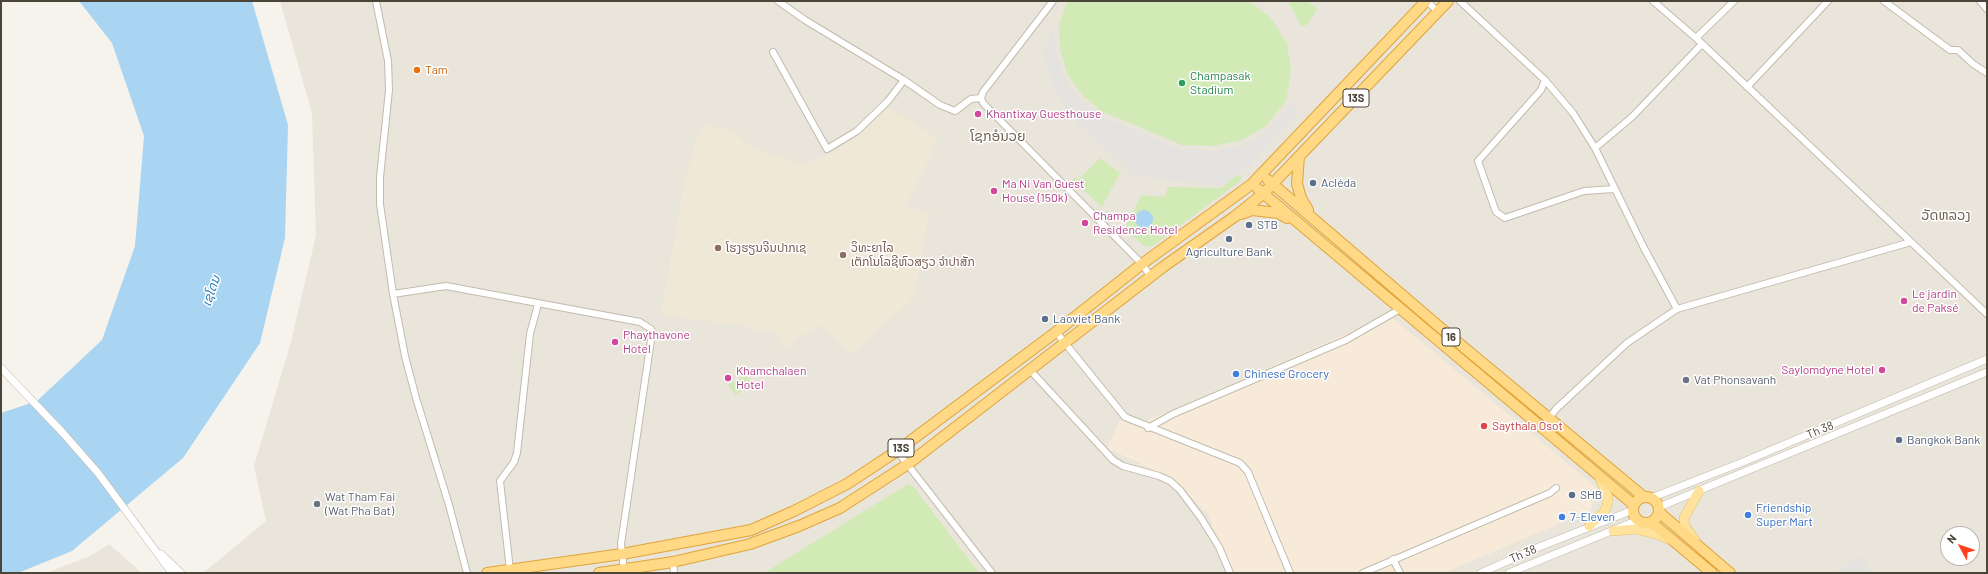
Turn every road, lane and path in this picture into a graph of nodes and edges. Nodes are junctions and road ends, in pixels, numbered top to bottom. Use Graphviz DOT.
graph roads {
  1 [pos="376,1"];
  2 [pos="778,1"];
  3 [pos="1053,1"];
  4 [pos="1426,1"];
  5 [pos="1448,1"];
  6 [pos="1460,1"];
  7 [pos="1653,1"];
  8 [pos="1734,1"];
  9 [pos="1828,1"];
  10 [pos="1884,1"];
  11 [pos="1980,1"];
  12 [pos="1987,9"];
  13 [pos="1438,12"];
  14 [pos="1696,38"];
  15 [pos="1702,44"];
  16 [pos="773,52"];
  17 [pos="1987,73"];
  18 [pos="904,80"];
  19 [pos="1545,80"];
  20 [pos="1747,87"];
  21 [pos="981,98"];
  22 [pos="1595,148"];
  23 [pos="1299,156"];
  24 [pos="1262,174"];
  25 [pos="1252,184"];
  26 [pos="1272,184"];
  27 [pos="1614,189"];
  28 [pos="1263,194"];
  29 [pos="1237,215"];
  30 [pos="1315,220"];
  31 [pos="1305,229"];
  32 [pos="1911,242"];
  33 [pos="1142,264"];
  34 [pos="1151,277"];
  35 [pos="393,294"];
  36 [pos="1408,301"];
  37 [pos="538,304"];
  38 [pos="1401,309"];
  39 [pos="1677,309"];
  40 [pos="1987,314"];
  41 [pos="1056,332"];
  42 [pos="1065,343"];
  43 [pos="1987,359"];
  44 [pos="1,368"];
  45 [pos="1030,370"];
  46 [pos="1987,372"];
  47 [pos="1550,418"];
  48 [pos="1542,427"];
  49 [pos="1148,428"];
  50 [pos="897,451"];
  51 [pos="1743,462"];
  52 [pos="908,464"];
  53 [pos="1748,472"];
  54 [pos="1600,476"];
  55 [pos="1556,488"];
  56 [pos="1699,491"];
  57 [pos="1647,498"];
  58 [pos="1634,508"];
  59 [pos="1660,510"];
  60 [pos="1638,520"];
  61 [pos="1652,523"];
  62 [pos="1589,526"];
  63 [pos="1613,530"];
  64 [pos="145,538"];
  65 [pos="1679,546"];
  66 [pos="1699,546"];
  67 [pos="622,554"];
  68 [pos="1393,559"];
  69 [pos="673,562"];
  70 [pos="510,570"];
  71 [pos="624,570"];
  72 [pos="172,573"];
  73 [pos="182,573"];
  74 [pos="467,573"];
  75 [pos="487,573"];
  76 [pos="599,573"];
  77 [pos="674,573"];
  78 [pos="992,573"];
  79 [pos="1230,573"];
  80 [pos="1290,573"];
  81 [pos="1363,573"];
  82 [pos="1400,573"];
  83 [pos="1481,573"];
  84 [pos="1509,573"];
  85 [pos="1712,573"];
  86 [pos="1730,573"];
  1 -- 35 [label="street"];
  2 -- 18 [label="street"];
  3 -- 21 [label="street"];
  4 -- 13 [label="street"];
  4 -- 24 [label="highway, 13S"];
  5 -- 13 [label="highway, 13S"];
  6 -- 19 [label="street"];
  7 -- 14 [label="street"];
  8 -- 14 [label="street"];
  9 -- 20 [label="street"];
  10 -- 17 [label="street"];
  11 -- 12 [label="street"];
  13 -- 23 [label="highway, 13S"];
  14 -- 15 [label="street"];
  15 -- 20 [label="street"];
  15 -- 22 [label="street"];
  16 -- 18 [label="street"];
  18 -- 21 [label="street"];
  19 -- 22 [label="street"];
  19 -- 27 [label="street"];
  20 -- 32 [label="street"];
  21 -- 33 [label="street"];
  22 -- 27 [label="street"];
  23 -- 26 [label="highway, 13S"];
  23 -- 30 [label="highway"];
  24 -- 25 [label="highway, 13S"];
  24 -- 26 [label="highway, 16"];
  25 -- 28 [label="highway, 16"];
  25 -- 33 [label="highway, 13S"];
  26 -- 28 [label="highway, 13S"];
  26 -- 30 [label="highway, 16"];
  27 -- 39 [label="street"];
  28 -- 29 [label="highway, 13S"];
  28 -- 31 [label="highway, 16"];
  29 -- 31 [label="highway"];
  29 -- 34 [label="highway, 13S"];
  30 -- 36 [label="highway, 16"];
  31 -- 38 [label="highway, 16"];
  32 -- 39 [label="street"];
  32 -- 40 [label="street"];
  33 -- 34 [label="street"];
  33 -- 41 [label="highway, 13S"];
  34 -- 42 [label="highway, 13S"];
  35 -- 37 [label="street"];
  35 -- 74 [label="street"];
  36 -- 38 [label="street"];
  36 -- 47 [label="highway, 16"];
  37 -- 67 [label="street"];
  37 -- 70 [label="street"];
  38 -- 48 [label="highway, 16"];
  38 -- 49 [label="street"];
  39 -- 47 [label="street"];
  41 -- 42 [label="street"];
  41 -- 50 [label="highway, 13S"];
  42 -- 45 [label="highway, 13S"];
  42 -- 49 [label="street"];
  43 -- 51 [label="street, Th 38"];
  44 -- 64 [label="street"];
  45 -- 52 [label="highway, 13S"];
  45 -- 79 [label="street"];
  46 -- 53 [label="street, Th 38"];
  47 -- 48 [label="street"];
  47 -- 57 [label="highway, 16"];
  48 -- 54 [label="highway, 16"];
  49 -- 80 [label="street"];
  50 -- 52 [label="street"];
  50 -- 67 [label="highway, 13S"];
  51 -- 53 [label="street"];
  51 -- 57 [label="street, Th 38"];
  52 -- 69 [label="highway, 13S"];
  52 -- 78 [label="street"];
  53 -- 56 [label="street, Th 38"];
  54 -- 58 [label="highway, 16"];
  54 -- 62 [label="main road"];
  55 -- 68 [label="street"];
  56 -- 59 [label="street, Th 38"];
  56 -- 66 [label="main road"];
  57 -- 58 [label="highway"];
  57 -- 59 [label="highway, 16"];
  58 -- 60 [label="highway, 16"];
  58 -- 62 [label="street, Th 38"];
  59 -- 61 [label="highway"];
  59 -- 66 [label="highway, 16"];
  60 -- 61 [label="highway"];
  60 -- 63 [label="street, Th 38"];
  61 -- 65 [label="highway"];
  62 -- 83 [label="street, Th 38"];
  63 -- 65 [label="main road"];
  63 -- 84 [label="street, Th 38"];
  64 -- 72 [label="street"];
  64 -- 73 [label="street"];
  65 -- 85 [label="highway"];
  66 -- 86 [label="highway, 16"];
  67 -- 70 [label="highway, 13S"];
  67 -- 71 [label="street"];
  68 -- 81 [label="street"];
  68 -- 82 [label="street"];
  69 -- 71 [label="highway, 13S"];
  69 -- 77 [label="street"];
  70 -- 75 [label="highway, 13S"];
  71 -- 76 [label="highway, 13S"];
}
